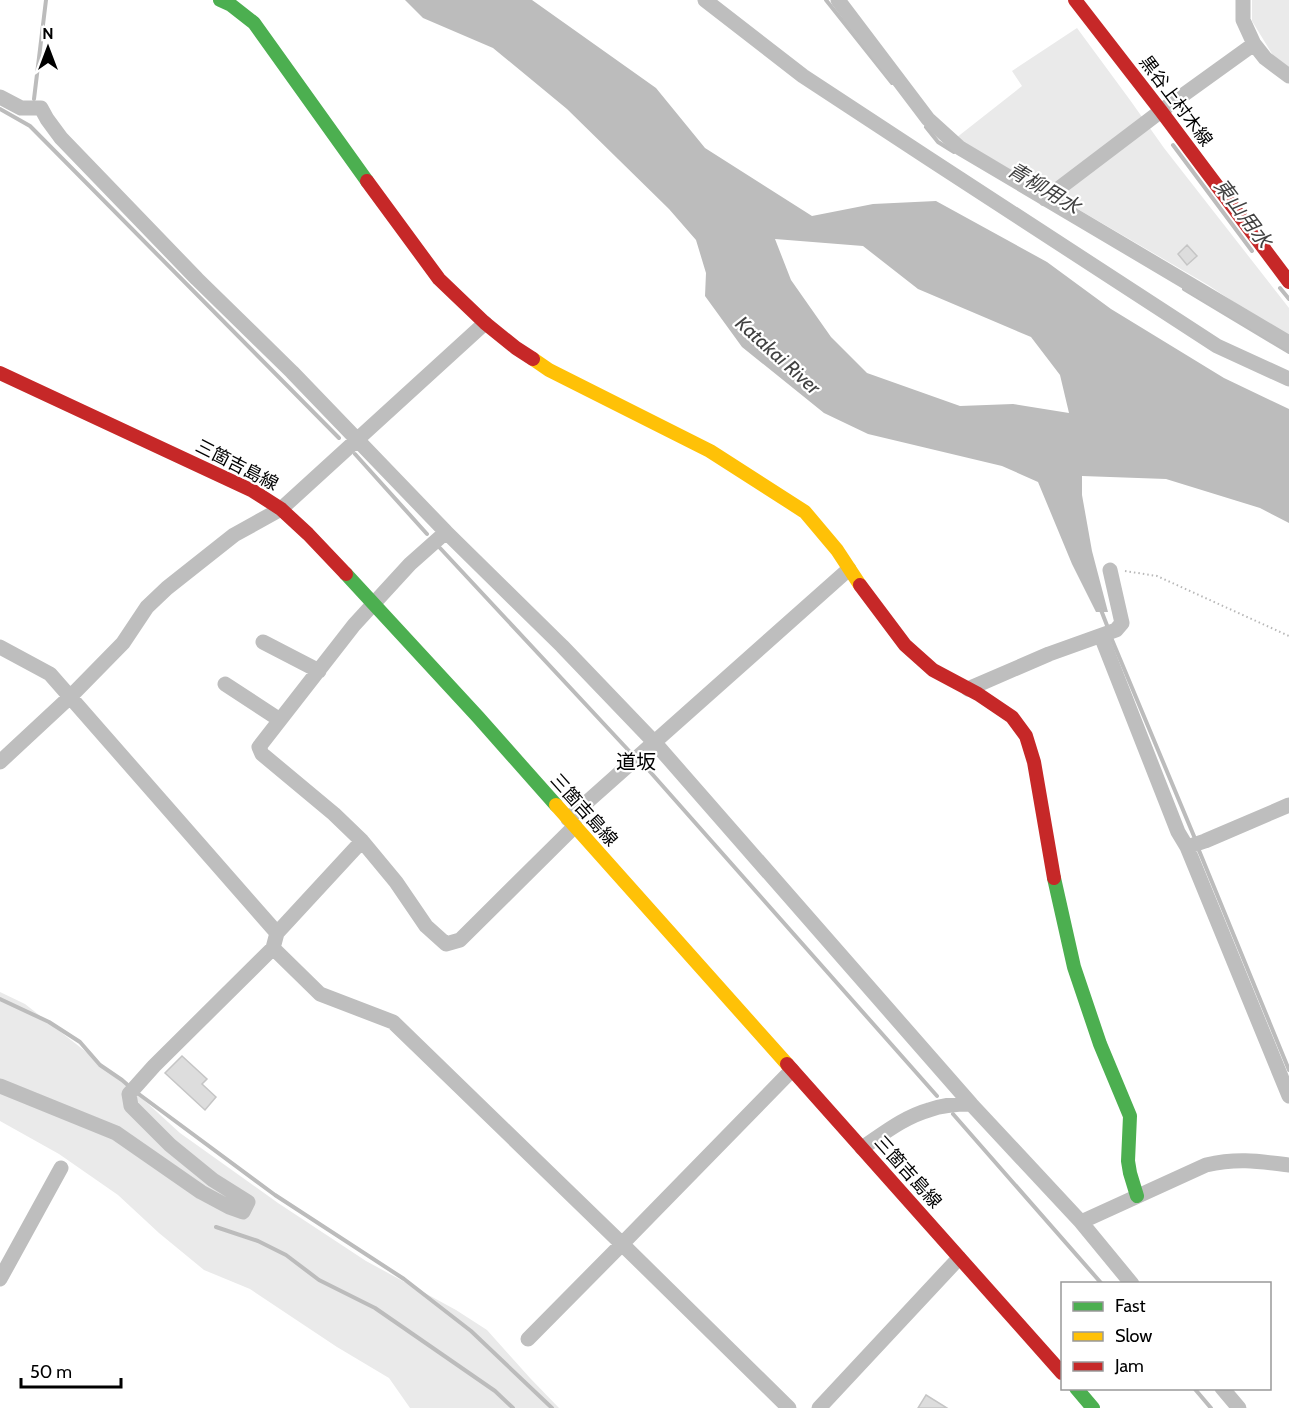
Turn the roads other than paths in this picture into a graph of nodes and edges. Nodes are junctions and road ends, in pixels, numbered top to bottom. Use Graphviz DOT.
graph roads {
  1 [pos="220,0"];
  2 [pos="705,0"];
  3 [pos="838,0"];
  4 [pos="1076,0"];
  5 [pos="1243,0"];
  6 [pos="1254,44"];
  7 [pos="1289,76"];
  8 [pos="0,97"];
  9 [pos="1161,111"];
  10 [pos="1046,199"];
  11 [pos="1289,282"];
  12 [pos="485,323"];
  13 [pos="1289,343"];
  14 [pos="0,373"];
  15 [pos="1289,379"];
  16 [pos="356,439"];
  17 [pos="281,509"];
  18 [pos="446,532"];
  19 [pos="849,569"];
  20 [pos="1110,570"];
  21 [pos="374,603"];
  22 [pos="1106,634"];
  23 [pos="263,642"];
  24 [pos="0,647"];
  25 [pos="319,670"];
  26 [pos="225,684"];
  27 [pos="968,689"];
  28 [pos="71,696"];
  29 [pos="280,720"];
  30 [pos="650,748"];
  31 [pos="0,762"];
  32 [pos="1289,805"];
  33 [pos="572,823"];
  34 [pos="362,841"];
  35 [pos="1188,846"];
  36 [pos="277,933"];
  37 [pos="273,948"];
  38 [pos="792,1070"];
  39 [pos="0,1086"];
  40 [pos="1289,1096"];
  41 [pos="971,1104"];
  42 [pos="862,1148"];
  43 [pos="1289,1165"];
  44 [pos="61,1167"];
  45 [pos="1137,1196"];
  46 [pos="1081,1222"];
  47 [pos="622,1244"];
  48 [pos="959,1258"];
  49 [pos="0,1279"];
  50 [pos="1130,1282"];
  51 [pos="528,1339"];
  52 [pos="1061,1372"];
  53 [pos="1077,1390"];
  54 [pos="1223,1390"];
  55 [pos="789,1408"];
  56 [pos="819,1408"];
  57 [pos="1094,1408"];
  58 [pos="1239,1408"];
  1 -- 12 [label="main road"];
  2 -- 15 [label="street"];
  3 -- 10 [label="street"];
  4 -- 9 [label="main road, 黒谷上村木線"];
  5 -- 6 [label="street"];
  6 -- 7 [label="street"];
  6 -- 9 [label="street"];
  8 -- 16 [label="street"];
  9 -- 10 [label="street"];
  9 -- 11 [label="main road, 黒谷上村木線"];
  10 -- 13 [label="street"];
  12 -- 16 [label="street"];
  12 -- 19 [label="main road"];
  14 -- 17 [label="main road, 三箇吉島線"];
  16 -- 17 [label="street"];
  16 -- 18 [label="street"];
  17 -- 21 [label="main road, 三箇吉島線"];
  17 -- 28 [label="street"];
  18 -- 21 [label="street"];
  18 -- 30 [label="street"];
  19 -- 27 [label="main road"];
  19 -- 30 [label="street"];
  20 -- 22 [label="street"];
  21 -- 25 [label="street"];
  21 -- 33 [label="main road, 三箇吉島線"];
  22 -- 27 [label="street"];
  22 -- 35 [label="street"];
  23 -- 25 [label="street"];
  24 -- 28 [label="street"];
  25 -- 29 [label="street"];
  26 -- 29 [label="street"];
  27 -- 45 [label="main road"];
  28 -- 31 [label="street"];
  28 -- 36 [label="street"];
  29 -- 34 [label="street"];
  30 -- 33 [label="street"];
  30 -- 41 [label="street"];
  32 -- 35 [label="street"];
  33 -- 34 [label="street"];
  33 -- 38 [label="main road, 三箇吉島線"];
  34 -- 36 [label="street"];
  35 -- 40 [label="street"];
  36 -- 37 [label="street"];
  37 -- 39 [label="street"];
  37 -- 47 [label="street"];
  38 -- 42 [label="main road, 三箇吉島線"];
  38 -- 47 [label="street"];
  41 -- 42 [label="street"];
  41 -- 46 [label="street"];
  42 -- 48 [label="main road, 三箇吉島線"];
  43 -- 45 [label="street"];
  44 -- 49 [label="street"];
  45 -- 46 [label="street"];
  46 -- 50 [label="street"];
  47 -- 51 [label="street"];
  47 -- 55 [label="street"];
  48 -- 52 [label="main road, 三箇吉島線"];
  48 -- 56 [label="street"];
  53 -- 57 [label="main road"];
  54 -- 58 [label="street"];
}
